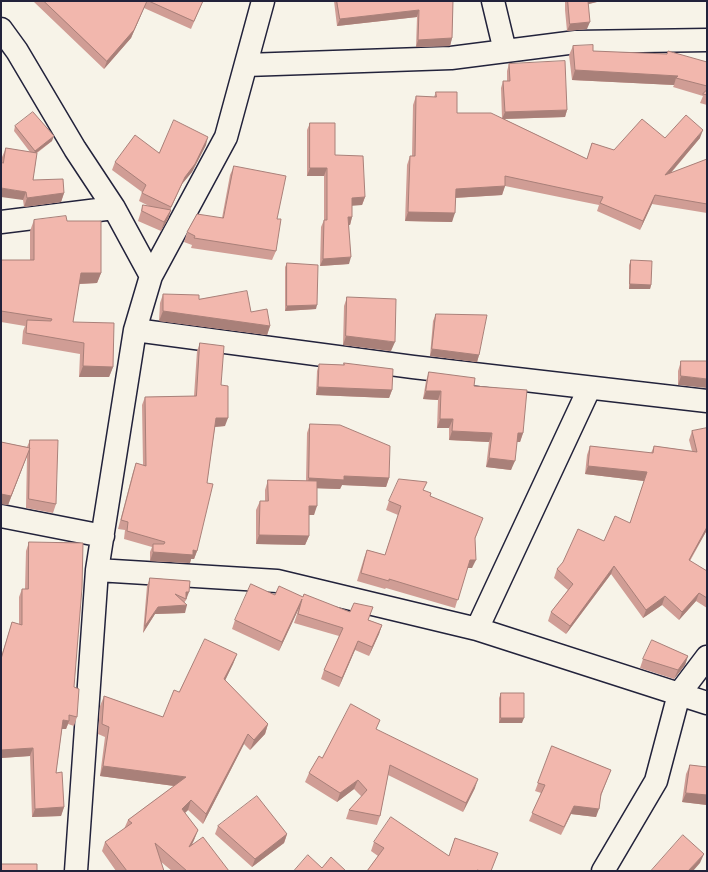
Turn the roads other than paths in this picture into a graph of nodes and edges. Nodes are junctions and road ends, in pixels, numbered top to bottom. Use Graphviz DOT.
graph roads {
  1 [pos="263,1"];
  2 [pos="493,1"];
  3 [pos="1,29"];
  4 [pos="707,40"];
  5 [pos="505,51"];
  6 [pos="246,65"];
  7 [pos="114,208"];
  8 [pos="1,222"];
  9 [pos="151,276"];
  10 [pos="135,330"];
  11 [pos="589,388"];
  12 [pos="707,401"];
  13 [pos="1,516"];
  14 [pos="103,536"];
  15 [pos="97,570"];
  16 [pos="477,629"];
  17 [pos="707,657"];
  18 [pos="679,694"];
  19 [pos="707,703"];
  20 [pos="76,871"];
  21 [pos="603,871"];
  1 -- 6 [label="street"];
  2 -- 5 [label="street"];
  3 -- 7 [label="street"];
  4 -- 5 [label="street"];
  5 -- 6 [label="street"];
  6 -- 9 [label="street"];
  7 -- 8 [label="street"];
  7 -- 9 [label="street"];
  9 -- 10 [label="street"];
  10 -- 11 [label="street"];
  10 -- 14 [label="street"];
  11 -- 12 [label="street"];
  11 -- 16 [label="street"];
  13 -- 14 [label="street"];
  14 -- 15 [label="street"];
  15 -- 16 [label="street"];
  15 -- 20 [label="street"];
  16 -- 18 [label="street"];
  17 -- 18 [label="street"];
  18 -- 19 [label="street"];
  18 -- 21 [label="street"];
}
